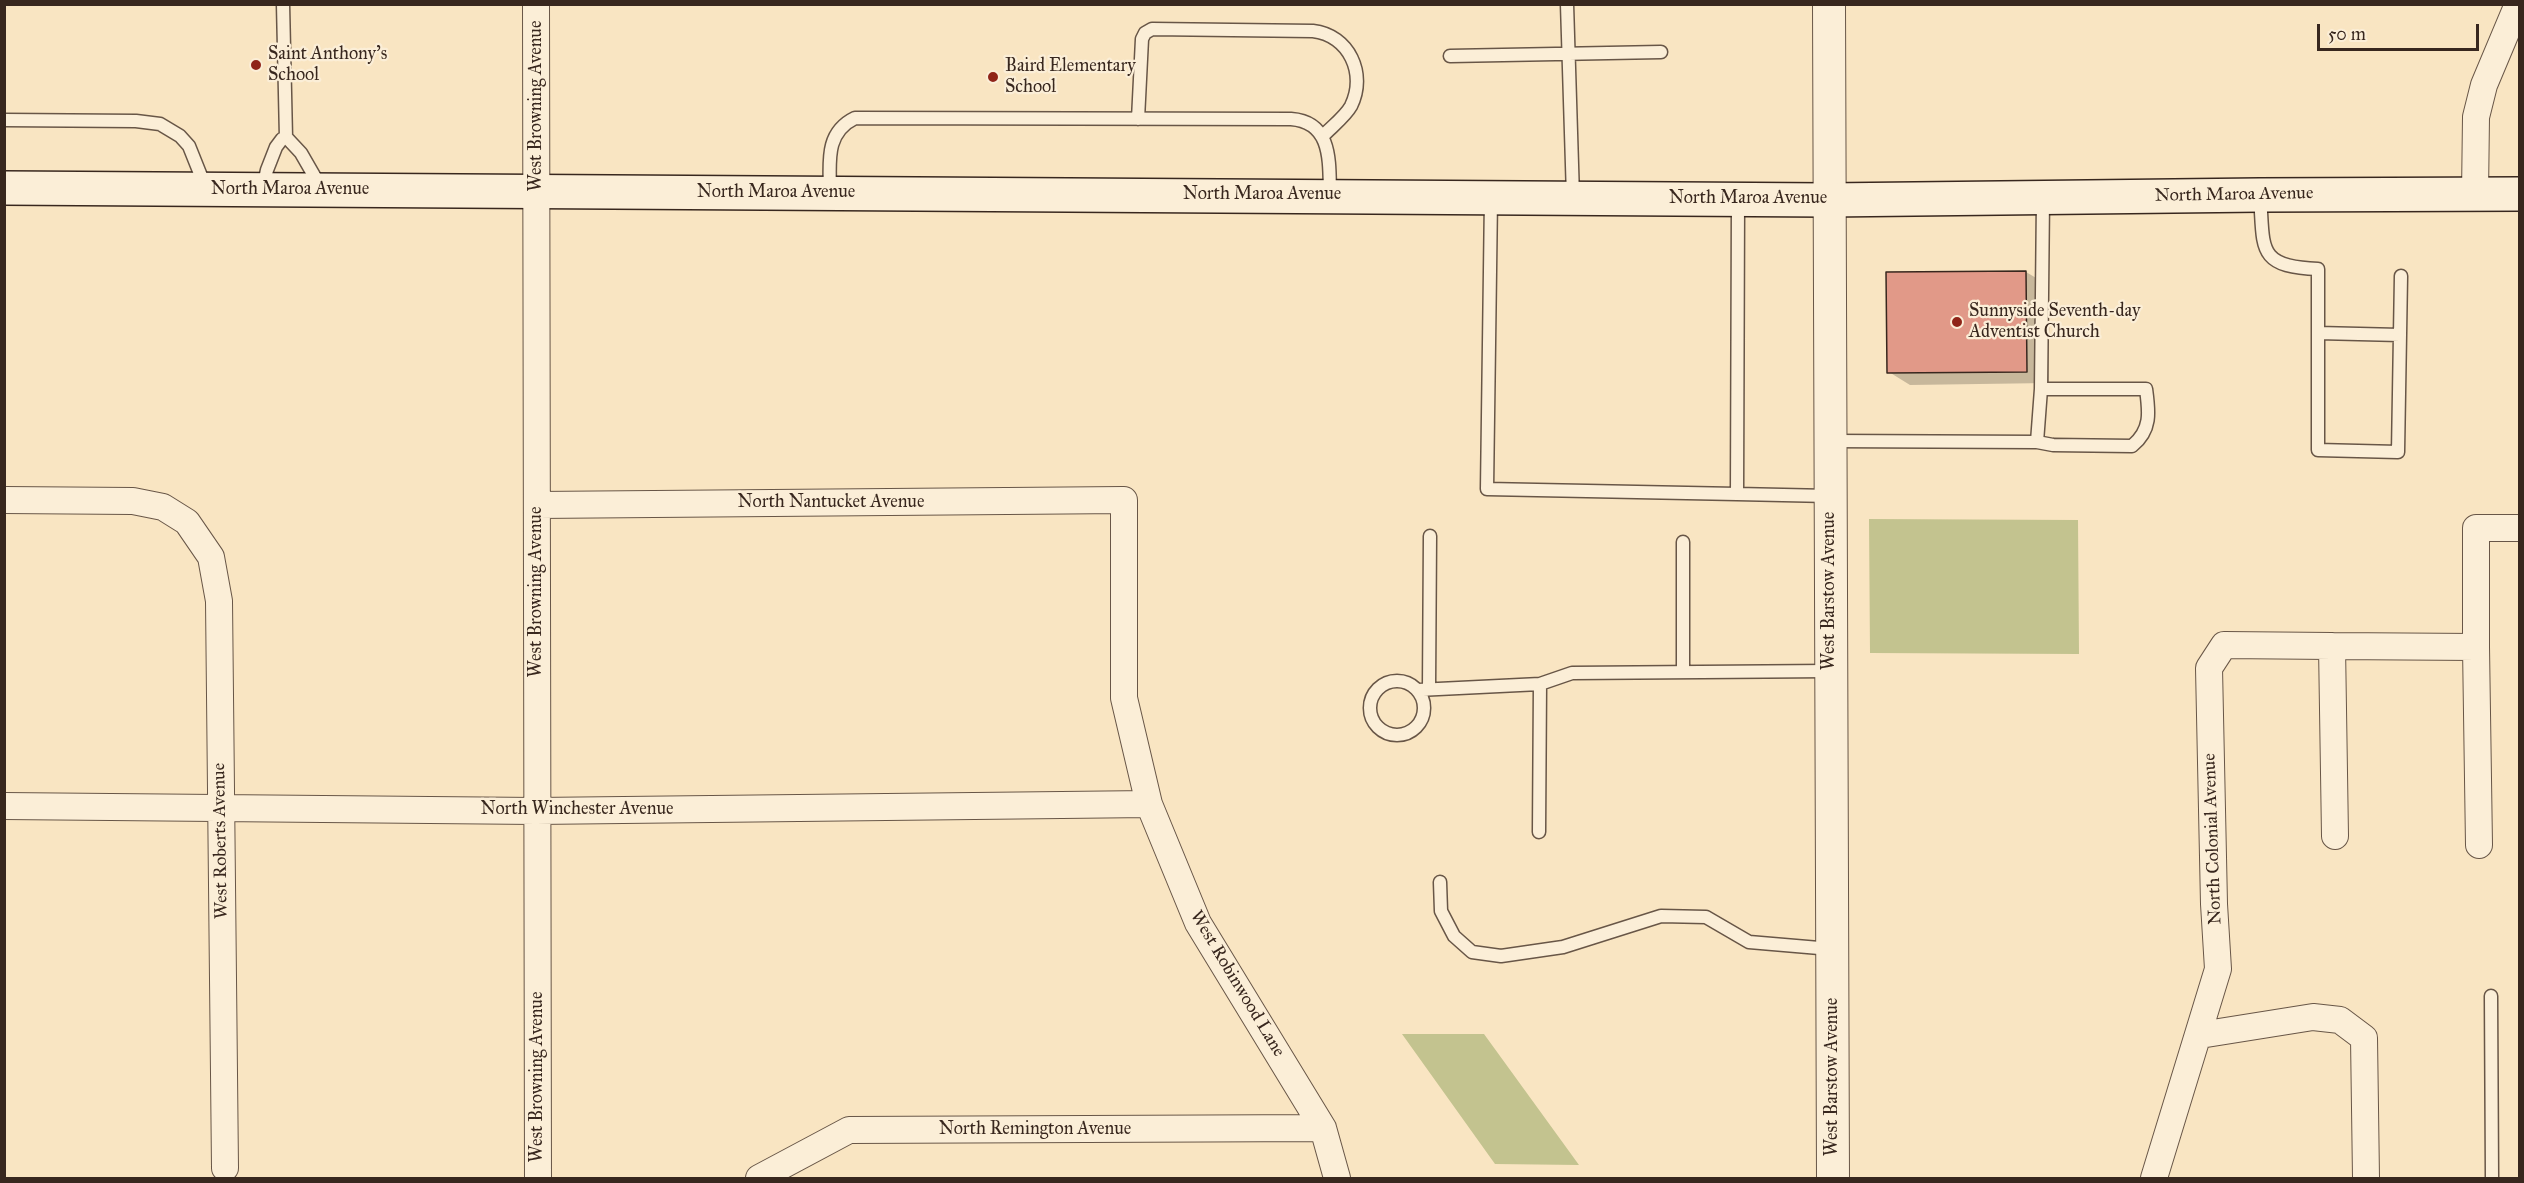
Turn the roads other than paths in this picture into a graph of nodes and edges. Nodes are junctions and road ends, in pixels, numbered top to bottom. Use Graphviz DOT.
graph roads {
  1 [pos="283,4"];
  2 [pos="536,4"];
  3 [pos="1567,4"];
  4 [pos="1829,4"];
  5 [pos="2518,4"];
  6 [pos="1662,52"];
  7 [pos="1569,53"];
  8 [pos="1450,56"];
  9 [pos="1138,119"];
  10 [pos="4,120"];
  11 [pos="1322,137"];
  12 [pos="286,138"];
  13 [pos="4,188"];
  14 [pos="207,189"];
  15 [pos="262,190"];
  16 [pos="322,190"];
  17 [pos="537,191"];
  18 [pos="830,193"];
  19 [pos="2475,194"];
  20 [pos="2520,194"];
  21 [pos="2260,195"];
  22 [pos="1330,196"];
  23 [pos="1491,197"];
  24 [pos="1573,198"];
  25 [pos="2043,198"];
  26 [pos="1738,199"];
  27 [pos="1828,200"];
  28 [pos="2401,276"];
  29 [pos="2318,333"];
  30 [pos="2400,335"];
  31 [pos="2041,389"];
  32 [pos="1830,441"];
  33 [pos="2037,442"];
  34 [pos="1737,494"];
  35 [pos="1829,496"];
  36 [pos="4,500"];
  37 [pos="1124,500"];
  38 [pos="537,505"];
  39 [pos="2520,528"];
  40 [pos="1430,536"];
  41 [pos="1683,542"];
  42 [pos="2332,646"];
  43 [pos="2476,647"];
  44 [pos="1830,671"];
  45 [pos="1683,672"];
  46 [pos="1540,684"];
  47 [pos="1423,689"];
  48 [pos="1149,804"];
  49 [pos="4,806"];
  50 [pos="220,808"];
  51 [pos="536,811"];
  52 [pos="1539,832"];
  53 [pos="2335,836"];
  54 [pos="2479,844"];
  55 [pos="1440,882"];
  56 [pos="1832,950"];
  57 [pos="2490,996"];
  58 [pos="2200,1035"];
  59 [pos="1323,1128"];
  60 [pos="225,1168"];
  61 [pos="538,1179"];
  62 [pos="759,1179"];
  63 [pos="1337,1179"];
  64 [pos="1833,1179"];
  65 [pos="2154,1179"];
  66 [pos="2366,1179"];
  67 [pos="2492,1179"];
  1 -- 12 [label="lane"];
  2 -- 17 [label="street, West Browning Avenue"];
  3 -- 7 [label="lane"];
  4 -- 27 [label="street, West Barstow Avenue"];
  5 -- 19 [label="street"];
  6 -- 7 [label="lane"];
  7 -- 8 [label="lane"];
  7 -- 24 [label="lane"];
  9 -- 11 [label="lane"];
  9 -- 11 [label="lane"];
  9 -- 18 [label="lane"];
  10 -- 14 [label="lane"];
  11 -- 22 [label="lane"];
  12 -- 15 [label="lane"];
  12 -- 16 [label="lane"];
  13 -- 14 [label="main road, North Maroa Avenue"];
  14 -- 15 [label="main road, North Maroa Avenue"];
  15 -- 16 [label="main road, North Maroa Avenue"];
  16 -- 17 [label="main road, North Maroa Avenue"];
  17 -- 18 [label="main road, North Maroa Avenue"];
  17 -- 38 [label="street, West Browning Avenue"];
  18 -- 22 [label="main road, North Maroa Avenue"];
  19 -- 20 [label="main road, North Maroa Avenue"];
  19 -- 21 [label="main road, North Maroa Avenue"];
  21 -- 25 [label="main road, North Maroa Avenue"];
  21 -- 29 [label="lane"];
  22 -- 23 [label="main road, North Maroa Avenue"];
  23 -- 24 [label="main road, North Maroa Avenue"];
  23 -- 34 [label="lane"];
  24 -- 26 [label="main road, North Maroa Avenue"];
  25 -- 27 [label="main road, North Maroa Avenue"];
  25 -- 31 [label="lane"];
  26 -- 27 [label="main road, North Maroa Avenue"];
  26 -- 34 [label="lane"];
  27 -- 32 [label="street, West Barstow Avenue"];
  28 -- 30 [label="lane"];
  29 -- 30 [label="lane"];
  29 -- 30 [label="lane"];
  31 -- 33 [label="lane"];
  31 -- 33 [label="lane"];
  32 -- 33 [label="lane"];
  32 -- 35 [label="street, West Barstow Avenue"];
  34 -- 35 [label="lane"];
  35 -- 44 [label="street, West Barstow Avenue"];
  36 -- 50 [label="street, West Roberts Avenue"];
  37 -- 38 [label="street, North Nantucket Avenue"];
  37 -- 48 [label="street, West Robinwood Lane"];
  38 -- 51 [label="street, West Browning Avenue"];
  39 -- 43 [label="street"];
  40 -- 47 [label="lane"];
  41 -- 45 [label="lane"];
  42 -- 43 [label="street"];
  42 -- 53 [label="street"];
  42 -- 58 [label="street, North Colonial Avenue"];
  43 -- 54 [label="street"];
  44 -- 45 [label="lane"];
  44 -- 56 [label="street, West Barstow Avenue"];
  45 -- 46 [label="lane"];
  46 -- 47 [label="lane"];
  46 -- 52 [label="lane"];
  47 -- 47 [label="lane"];
  48 -- 51 [label="street, North Winchester Avenue"];
  48 -- 59 [label="street, West Robinwood Lane"];
  49 -- 50 [label="street, North Winchester Avenue"];
  50 -- 51 [label="street, North Winchester Avenue"];
  50 -- 60 [label="street, West Roberts Avenue"];
  51 -- 61 [label="street, West Browning Avenue"];
  55 -- 56 [label="lane"];
  56 -- 64 [label="street, West Barstow Avenue"];
  57 -- 67 [label="lane"];
  58 -- 65 [label="street, North Colonial Avenue"];
  58 -- 66 [label="street"];
  59 -- 62 [label="street, North Remington Avenue"];
  59 -- 63 [label="street, West Robinwood Lane"];
}
